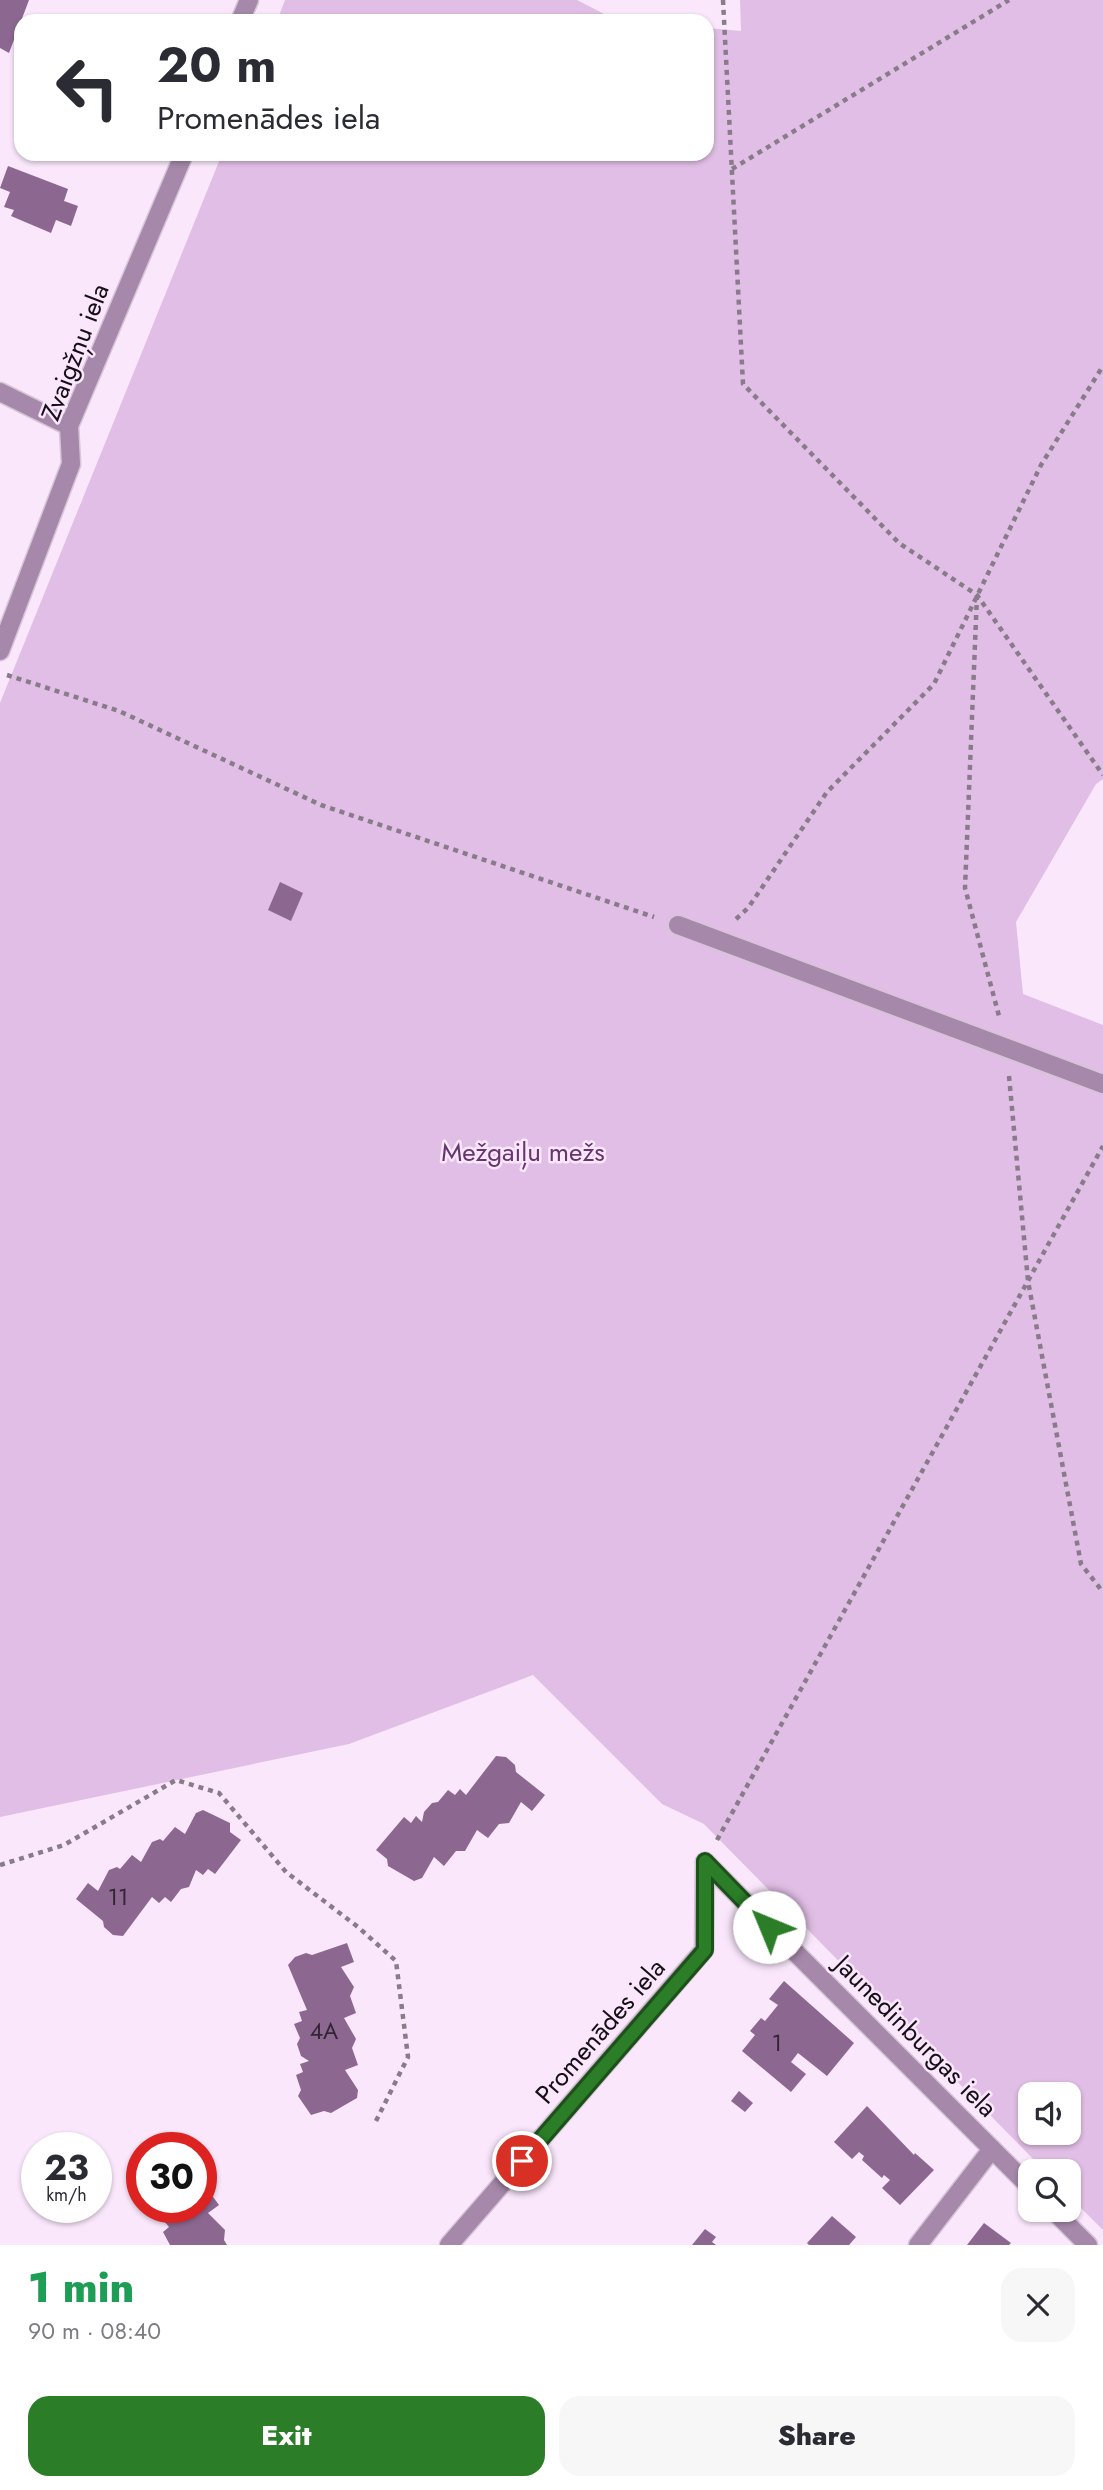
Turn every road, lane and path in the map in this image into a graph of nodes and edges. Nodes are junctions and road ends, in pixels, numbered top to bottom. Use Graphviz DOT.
graph roads {
  1 [pos="723,0"];
  2 [pos="1009,0"];
  3 [pos="181,161"];
  4 [pos="732,169"];
  5 [pos="1103,366"];
  6 [pos="0,392"];
  7 [pos="69,426"];
  8 [pos="976,595"];
  9 [pos="0,651"];
  10 [pos="0,673"];
  11 [pos="1103,775"];
  12 [pos="678,925"];
  13 [pos="714,938"];
  14 [pos="1007,1048"];
  15 [pos="1103,1084"];
  16 [pos="1103,1146"];
  17 [pos="1028,1281"];
  18 [pos="1103,1592"];
  19 [pos="705,1861"];
  20 [pos="0,1865"];
  21 [pos="376,2121"];
  22 [pos="992,2149"];
  23 [pos="1018,2175"];
  24 [pos="1066,2222"];
  25 [pos="449,2245"];
  26 [pos="918,2245"];
  27 [pos="1088,2245"];
  1 -- 4 [label="path"];
  2 -- 4 [label="path"];
  3 -- 7 [label="street, Zvaigžņu iela"];
  4 -- 8 [label="path"];
  5 -- 8 [label="path"];
  6 -- 7 [label="street"];
  7 -- 9 [label="street, Zvaigžņu iela"];
  8 -- 11 [label="path"];
  8 -- 13 [label="path"];
  8 -- 14 [label="path"];
  10 -- 12 [label="path"];
  12 -- 13 [label="street"];
  13 -- 14 [label="street"];
  14 -- 15 [label="street"];
  14 -- 17 [label="path"];
  16 -- 17 [label="path"];
  17 -- 18 [label="path"];
  17 -- 19 [label="path"];
  19 -- 22 [label="street, Jaunedinburgas iela"];
  19 -- 25 [label="street, Promenādes iela"];
  20 -- 21 [label="path"];
  22 -- 23 [label="street, Jaunedinburgas iela"];
  22 -- 26 [label="street"];
  24 -- 27 [label="street"];
}
